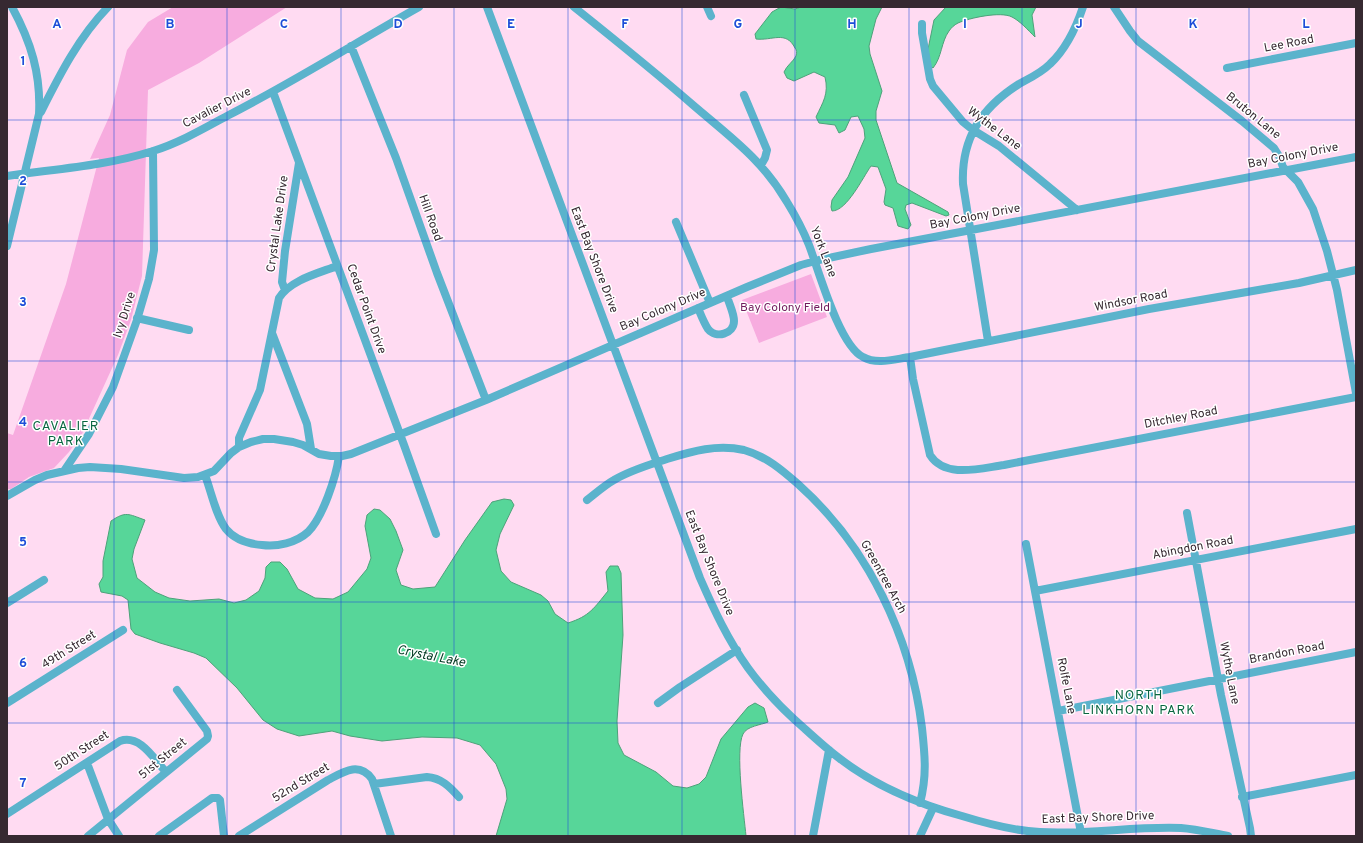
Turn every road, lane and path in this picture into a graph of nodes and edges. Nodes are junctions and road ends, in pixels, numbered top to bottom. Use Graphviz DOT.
graph roads {
  1 [pos="12,7"];
  2 [pos="108,7"];
  3 [pos="419,7"];
  4 [pos="487,7"];
  5 [pos="574,7"];
  6 [pos="707,7"];
  7 [pos="1083,7"];
  8 [pos="1114,7"];
  9 [pos="712,16"];
  10 [pos="922,24"];
  11 [pos="1356,43"];
  12 [pos="351,46"];
  13 [pos="1227,68"];
  14 [pos="273,92"];
  15 [pos="744,96"];
  16 [pos="39,114"];
  17 [pos="973,130"];
  18 [pos="153,151"];
  19 [pos="1356,157"];
  20 [pos="299,162"];
  21 [pos="761,165"];
  22 [pos="1286,170"];
  23 [pos="24,173"];
  24 [pos="7,176"];
  25 [pos="1077,210"];
  26 [pos="676,222"];
  27 [pos="971,230"];
  28 [pos="7,246"];
  29 [pos="815,261"];
  30 [pos="337,266"];
  31 [pos="1356,270"];
  32 [pos="1334,275"];
  33 [pos="285,290"];
  34 [pos="727,296"];
  35 [pos="710,303"];
  36 [pos="698,308"];
  37 [pos="137,318"];
  38 [pos="189,330"];
  39 [pos="272,332"];
  40 [pos="988,341"];
  41 [pos="613,345"];
  42 [pos="910,357"];
  43 [pos="1356,393"];
  44 [pos="1356,396"];
  45 [pos="486,400"];
  46 [pos="400,434"];
  47 [pos="239,447"];
  48 [pos="311,449"];
  49 [pos="339,456"];
  50 [pos="657,462"];
  51 [pos="64,471"];
  52 [pos="205,475"];
  53 [pos="7,496"];
  54 [pos="587,500"];
  55 [pos="1187,513"];
  56 [pos="1356,529"];
  57 [pos="436,534"];
  58 [pos="1026,544"];
  59 [pos="1196,559"];
  60 [pos="44,580"];
  61 [pos="1035,591"];
  62 [pos="7,603"];
  63 [pos="123,630"];
  64 [pos="737,650"];
  65 [pos="1356,652"];
  66 [pos="1218,679"];
  67 [pos="177,690"];
  68 [pos="7,703"];
  69 [pos="658,703"];
  70 [pos="1058,711"];
  71 [pos="829,750"];
  72 [pos="87,762"];
  73 [pos="166,772"];
  74 [pos="1356,775"];
  75 [pos="374,784"];
  76 [pos="458,797"];
  77 [pos="1242,797"];
  78 [pos="920,803"];
  79 [pos="933,808"];
  80 [pos="7,814"];
  81 [pos="108,819"];
  82 [pos="1081,833"];
  83 [pos="88,836"];
  84 [pos="119,836"];
  85 [pos="160,836"];
  86 [pos="224,836"];
  87 [pos="239,836"];
  88 [pos="391,836"];
  89 [pos="813,836"];
  90 [pos="920,836"];
  91 [pos="1228,836"];
  92 [pos="1251,836"];
  1 -- 16 [label="street"];
  2 -- 16 [label="street"];
  3 -- 12 [label="street, Cavalier Drive"];
  4 -- 41 [label="street, East Bay Shore Drive"];
  5 -- 21 [label="street, York Lane"];
  6 -- 9 [label="street"];
  7 -- 17 [label="street"];
  8 -- 22 [label="street, Bruton Lane"];
  10 -- 17 [label="street, Wythe Lane"];
  11 -- 13 [label="street, Lee Road"];
  12 -- 14 [label="street, Cavalier Drive"];
  12 -- 45 [label="street, Hill Road"];
  14 -- 18 [label="street, Cavalier Drive"];
  14 -- 20 [label="street, Cedar Point Drive"];
  15 -- 21 [label="street"];
  16 -- 23 [label="street"];
  17 -- 25 [label="street, Wythe Lane"];
  17 -- 27 [label="street"];
  18 -- 23 [label="street, Cavalier Drive"];
  18 -- 37 [label="street, Ivy Drive"];
  19 -- 22 [label="street, Bay Colony Drive"];
  20 -- 30 [label="street, Cedar Point Drive"];
  20 -- 33 [label="street, Crystal Lake Drive"];
  21 -- 29 [label="street, York Lane"];
  22 -- 25 [label="street, Bay Colony Drive"];
  22 -- 32 [label="street, Bruton Lane"];
  23 -- 24 [label="street, Cavalier Drive"];
  23 -- 28 [label="street"];
  25 -- 27 [label="street, Bay Colony Drive"];
  26 -- 35 [label="street"];
  27 -- 29 [label="street, Bay Colony Drive"];
  27 -- 40 [label="street"];
  29 -- 34 [label="street, Bay Colony Drive"];
  29 -- 42 [label="street, York Lane"];
  30 -- 33 [label="street"];
  30 -- 46 [label="street, Cedar Point Drive"];
  31 -- 32 [label="street, Windsor Road"];
  32 -- 40 [label="street, Windsor Road"];
  32 -- 43 [label="street, Bruton Lane"];
  33 -- 39 [label="street, Crystal Lake Drive"];
  34 -- 35 [label="street, Bay Colony Drive"];
  34 -- 36 [label="street"];
  35 -- 36 [label="street, Bay Colony Drive"];
  36 -- 41 [label="street, Bay Colony Drive"];
  37 -- 38 [label="street"];
  37 -- 51 [label="street, Ivy Drive"];
  39 -- 47 [label="street, Crystal Lake Drive"];
  39 -- 48 [label="street"];
  40 -- 42 [label="street, Windsor Road"];
  41 -- 45 [label="street, Bay Colony Drive"];
  41 -- 50 [label="street, East Bay Shore Drive"];
  42 -- 44 [label="street, Ditchley Road"];
  45 -- 46 [label="street, Bay Colony Drive"];
  46 -- 49 [label="street, Bay Colony Drive"];
  46 -- 57 [label="street, Cedar Point Drive"];
  47 -- 48 [label="street, Bay Colony Drive"];
  47 -- 52 [label="street, Bay Colony Drive"];
  48 -- 49 [label="street, Bay Colony Drive"];
  49 -- 52 [label="street"];
  50 -- 54 [label="street, Greentree Arch"];
  50 -- 64 [label="street, East Bay Shore Drive"];
  50 -- 78 [label="street, Greentree Arch"];
  51 -- 52 [label="street, Bay Colony Drive"];
  51 -- 53 [label="street, Bay Colony Drive"];
  55 -- 59 [label="street, Wythe Lane"];
  56 -- 59 [label="street, Abingdon Road"];
  58 -- 61 [label="street, Rolfe Lane"];
  59 -- 61 [label="street, Abingdon Road"];
  59 -- 66 [label="street, Wythe Lane"];
  60 -- 62 [label="street"];
  61 -- 70 [label="street, Rolfe Lane"];
  63 -- 68 [label="street, 49th Street"];
  64 -- 69 [label="street"];
  64 -- 71 [label="street, East Bay Shore Drive"];
  65 -- 66 [label="street, Brandon Road"];
  66 -- 70 [label="street, Brandon Road"];
  66 -- 77 [label="street, Wythe Lane"];
  67 -- 73 [label="street, 51st Street"];
  70 -- 82 [label="street, Rolfe Lane"];
  71 -- 78 [label="street, East Bay Shore Drive"];
  71 -- 89 [label="street"];
  72 -- 73 [label="street, 50th Street"];
  72 -- 80 [label="street, 50th Street"];
  72 -- 81 [label="street"];
  73 -- 81 [label="street, 51st Street"];
  74 -- 77 [label="street"];
  75 -- 76 [label="street"];
  75 -- 87 [label="street, 52nd Street"];
  75 -- 88 [label="street"];
  77 -- 92 [label="street, Wythe Lane"];
  78 -- 79 [label="street, East Bay Shore Drive"];
  79 -- 82 [label="street, East Bay Shore Drive"];
  79 -- 90 [label="street"];
  81 -- 83 [label="street, 51st Street"];
  81 -- 84 [label="street"];
  82 -- 91 [label="street, East Bay Shore Drive"];
  85 -- 86 [label="street"];
}
